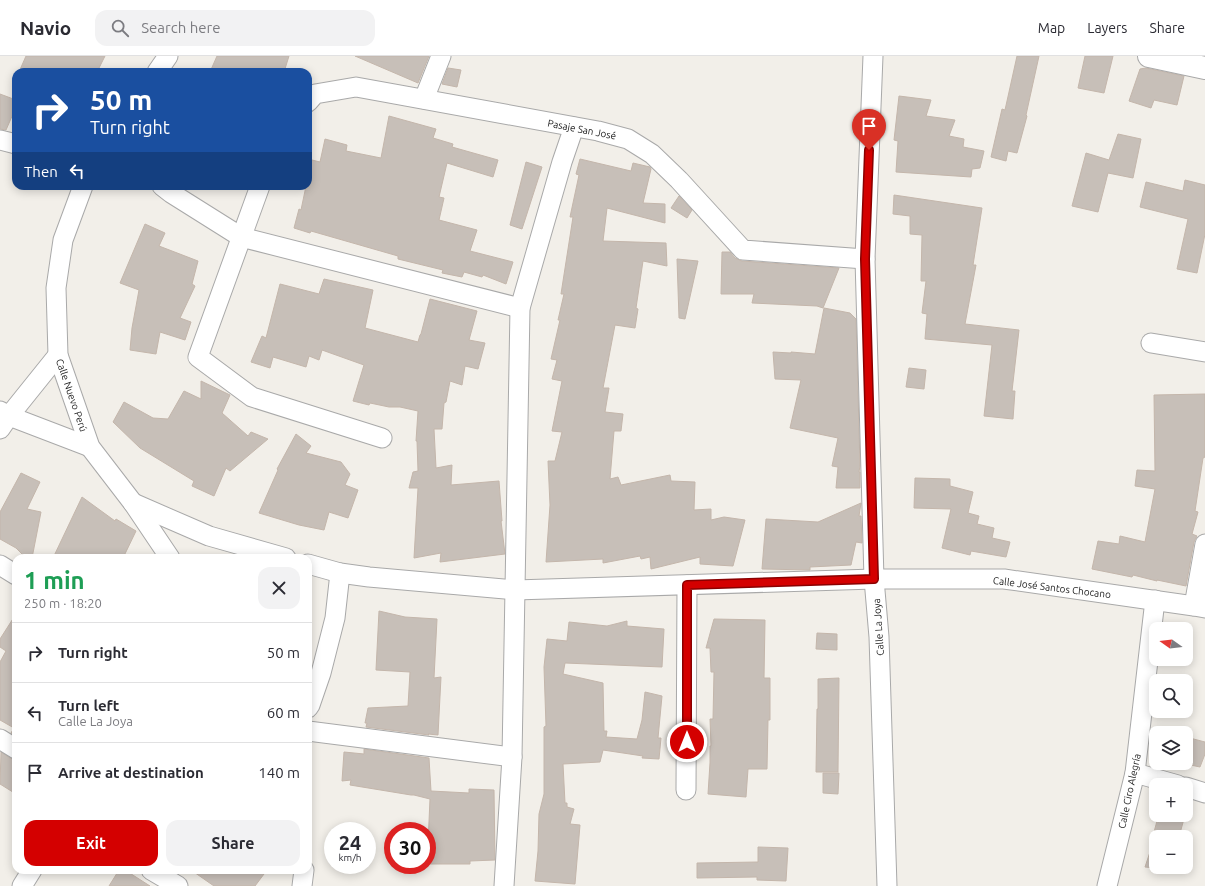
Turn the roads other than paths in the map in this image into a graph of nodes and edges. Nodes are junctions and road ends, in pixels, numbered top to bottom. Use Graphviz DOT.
graph roads {
  1 [pos="168,56"];
  2 [pos="441,56"];
  3 [pos="873,56"];
  4 [pos="1149,56"];
  5 [pos="160,68"];
  6 [pos="1205,68"];
  7 [pos="312,97"];
  8 [pos="424,99"];
  9 [pos="574,127"];
  10 [pos="0,140"];
  11 [pos="12,143"];
  12 [pos="82,190"];
  13 [pos="167,190"];
  14 [pos="259,190"];
  15 [pos="241,237"];
  16 [pos="865,259"];
  17 [pos="520,308"];
  18 [pos="1151,343"];
  19 [pos="1205,352"];
  20 [pos="58,355"];
  21 [pos="3,419"];
  22 [pos="382,438"];
  23 [pos="90,447"];
  24 [pos="133,503"];
  25 [pos="1205,544"];
  26 [pos="167,554"];
  27 [pos="272,554"];
  28 [pos="0,565"];
  29 [pos="312,565"];
  30 [pos="12,572"];
  31 [pos="340,573"];
  32 [pos="874,579"];
  33 [pos="687,585"];
  34 [pos="515,590"];
  35 [pos="1155,600"];
  36 [pos="1200,607"];
  37 [pos="312,700"];
  38 [pos="312,732"];
  39 [pos="0,739"];
  40 [pos="12,746"];
  41 [pos="512,757"];
  42 [pos="1135,773"];
  43 [pos="1153,778"];
  44 [pos="1193,789"];
  45 [pos="686,790"];
  46 [pos="1205,792"];
  47 [pos="30,874"];
  48 [pos="158,874"];
  49 [pos="304,874"];
  50 [pos="22,886"];
  51 [pos="178,886"];
  52 [pos="302,886"];
  53 [pos="504,886"];
  54 [pos="887,886"];
  55 [pos="1107,886"];
  1 -- 5 [label="street"];
  2 -- 8 [label="street"];
  3 -- 16 [label="street, Calle La Joya"];
  4 -- 6 [label="street"];
  7 -- 8 [label="street, Pasaje San José"];
  8 -- 9 [label="street, Pasaje San José"];
  9 -- 16 [label="street, Pasaje San José"];
  9 -- 17 [label="street"];
  10 -- 11 [label="street"];
  12 -- 20 [label="street, Calle Nuevo Perú"];
  13 -- 15 [label="street"];
  14 -- 15 [label="street"];
  15 -- 17 [label="street"];
  15 -- 22 [label="street"];
  16 -- 32 [label="street, Calle La Joya"];
  17 -- 34 [label="street"];
  18 -- 19 [label="street"];
  20 -- 21 [label="street"];
  20 -- 23 [label="street, Calle Nuevo Perú"];
  21 -- 23 [label="street"];
  23 -- 24 [label="street, Calle Nuevo Perú"];
  24 -- 26 [label="street, Calle Nuevo Perú"];
  24 -- 27 [label="street"];
  25 -- 36 [label="street"];
  28 -- 30 [label="street"];
  29 -- 31 [label="street, Calle José Santos Chocano"];
  31 -- 34 [label="street, Calle José Santos Chocano"];
  31 -- 37 [label="street"];
  32 -- 33 [label="street, Calle José Santos Chocano"];
  32 -- 35 [label="street, Calle José Santos Chocano"];
  32 -- 54 [label="street, Calle La Joya"];
  33 -- 34 [label="street, Calle José Santos Chocano"];
  33 -- 45 [label="street"];
  34 -- 41 [label="street"];
  35 -- 36 [label="street, Calle José Santos Chocano"];
  35 -- 42 [label="street, Calle Ciro Alegría"];
  38 -- 41 [label="street"];
  39 -- 40 [label="street"];
  41 -- 53 [label="street"];
  42 -- 43 [label="street"];
  42 -- 55 [label="street, Calle Ciro Alegría"];
  44 -- 46 [label="street"];
  47 -- 50 [label="street"];
  48 -- 51 [label="street"];
  49 -- 52 [label="street"];
}
